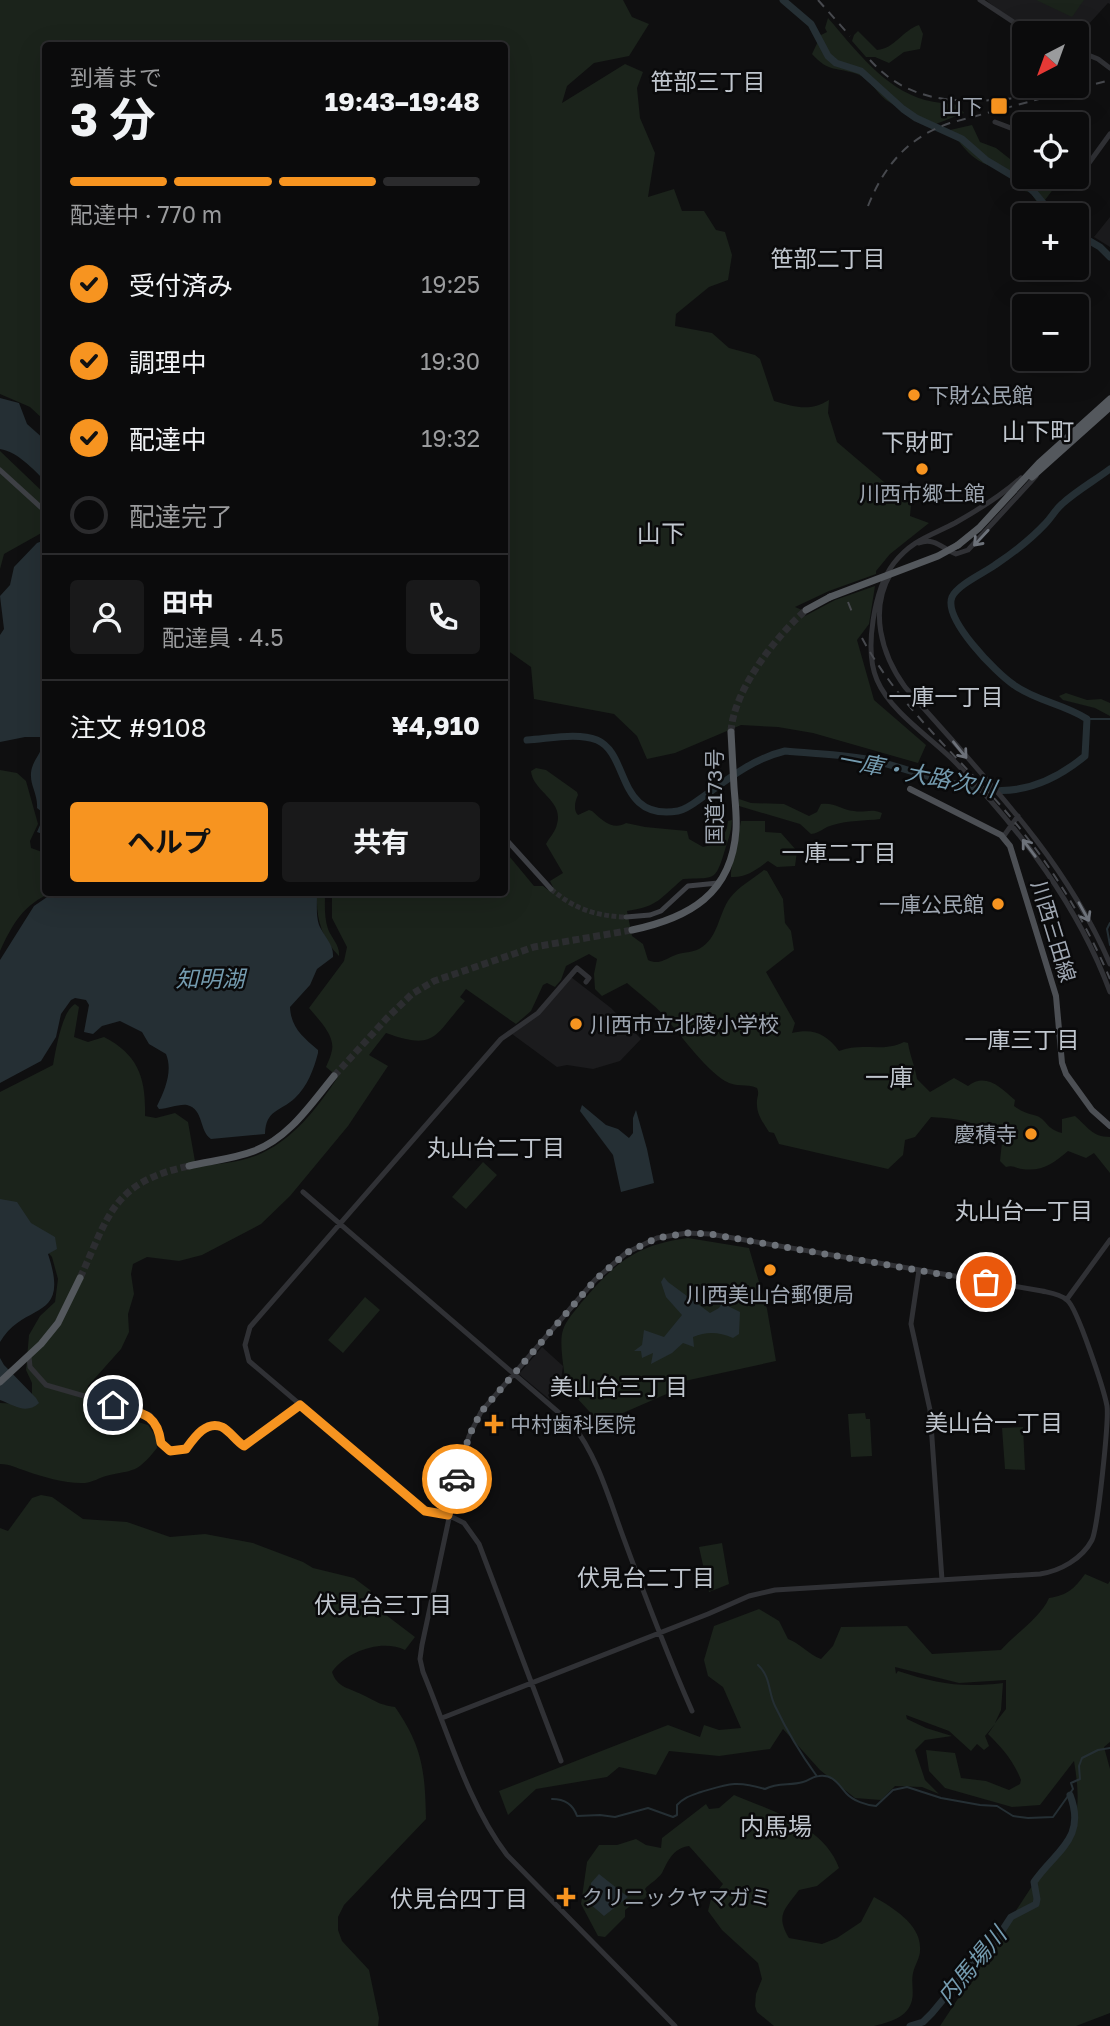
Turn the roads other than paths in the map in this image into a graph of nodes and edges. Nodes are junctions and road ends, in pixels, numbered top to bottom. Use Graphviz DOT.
graph roads {
  1 [pos="980,0"];
  2 [pos="1012,21"];
  3 [pos="1089,55"];
  4 [pos="1110,68"];
  5 [pos="995,122"];
  6 [pos="1012,128"];
  7 [pos="1110,134"];
  8 [pos="1089,163"];
  9 [pos="1110,399"];
  10 [pos="1110,407"];
  11 [pos="1041,466"];
  12 [pos="0,470"];
  13 [pos="42,508"];
  14 [pos="939,531"];
  15 [pos="937,543"];
  16 [pos="806,610"];
  17 [pos="881,632"];
  18 [pos="873,634"];
  19 [pos="731,736"];
  20 [pos="910,789"];
  21 [pos="1018,816"];
  22 [pos="1012,825"];
  23 [pos="1003,837"];
  24 [pos="508,842"];
  25 [pos="718,883"];
  26 [pos="551,889"];
  27 [pos="626,917"];
  28 [pos="632,930"];
  29 [pos="1097,936"];
  30 [pos="1087,940"];
  31 [pos="1110,964"];
  32 [pos="586,982"];
  33 [pos="1110,992"];
  34 [pos="334,1076"];
  35 [pos="1110,1126"];
  36 [pos="189,1166"];
  37 [pos="303,1192"];
  38 [pos="340,1223"];
  39 [pos="1110,1240"];
  40 [pos="919,1270"];
  41 [pos="79,1278"];
  42 [pos="1067,1299"];
  43 [pos="29,1356"];
  44 [pos="513,1374"];
  45 [pos="0,1382"];
  46 [pos="300,1405"];
  47 [pos="1108,1405"];
  48 [pos="448,1515"];
  49 [pos="942,1580"];
  50 [pos="660,1632"];
  51 [pos="532,1682"];
  52 [pos="692,1711"];
  53 [pos="442,1718"];
  54 [pos="561,1761"];
  55 [pos="675,2026"];
  1 -- 2 [label="street"];
  3 -- 4 [label="street"];
  5 -- 6 [label="street"];
  7 -- 8 [label="street"];
  9 -- 11 [label="highway"];
  10 -- 11 [label="highway"];
  11 -- 14 [label="street"];
  11 -- 15 [label="street, one-way"];
  11 -- 16 [label="highway, bridge"];
  12 -- 13 [label="main road"];
  14 -- 15 [label="street"];
  14 -- 18 [label="street"];
  15 -- 17 [label="street"];
  17 -- 18 [label="street"];
  17 -- 21 [label="street, one-way"];
  18 -- 22 [label="street"];
  19 -- 25 [label="highway, 国道173号"];
  20 -- 23 [label="main road"];
  21 -- 22 [label="street"];
  21 -- 29 [label="street, one-way"];
  22 -- 23 [label="street"];
  30 -- 22 [label="street, one-way"];
  23 -- 35 [label="main road, 川西三田線"];
  24 -- 26 [label="main road"];
  25 -- 27 [label="main road"];
  25 -- 28 [label="highway, 国道173号"];
  29 -- 30 [label="street"];
  29 -- 31 [label="street"];
  30 -- 33 [label="street"];
  32 -- 38 [label="street"];
  34 -- 36 [label="highway"];
  37 -- 38 [label="street"];
  38 -- 44 [label="street"];
  38 -- 46 [label="street"];
  39 -- 42 [label="street"];
  40 -- 42 [label="street"];
  40 -- 44 [label="street"];
  40 -- 49 [label="street"];
  41 -- 43 [label="highway"];
  42 -- 47 [label="street"];
  43 -- 45 [label="highway"];
  43 -- 46 [label="street"];
  44 -- 48 [label="street"];
  44 -- 50 [label="street"];
  46 -- 48 [label="street"];
  47 -- 49 [label="street"];
  48 -- 51 [label="street"];
  48 -- 53 [label="street"];
  49 -- 50 [label="street"];
  50 -- 51 [label="street"];
  50 -- 52 [label="street"];
  51 -- 53 [label="street"];
  51 -- 54 [label="street"];
  53 -- 55 [label="street"];
}
